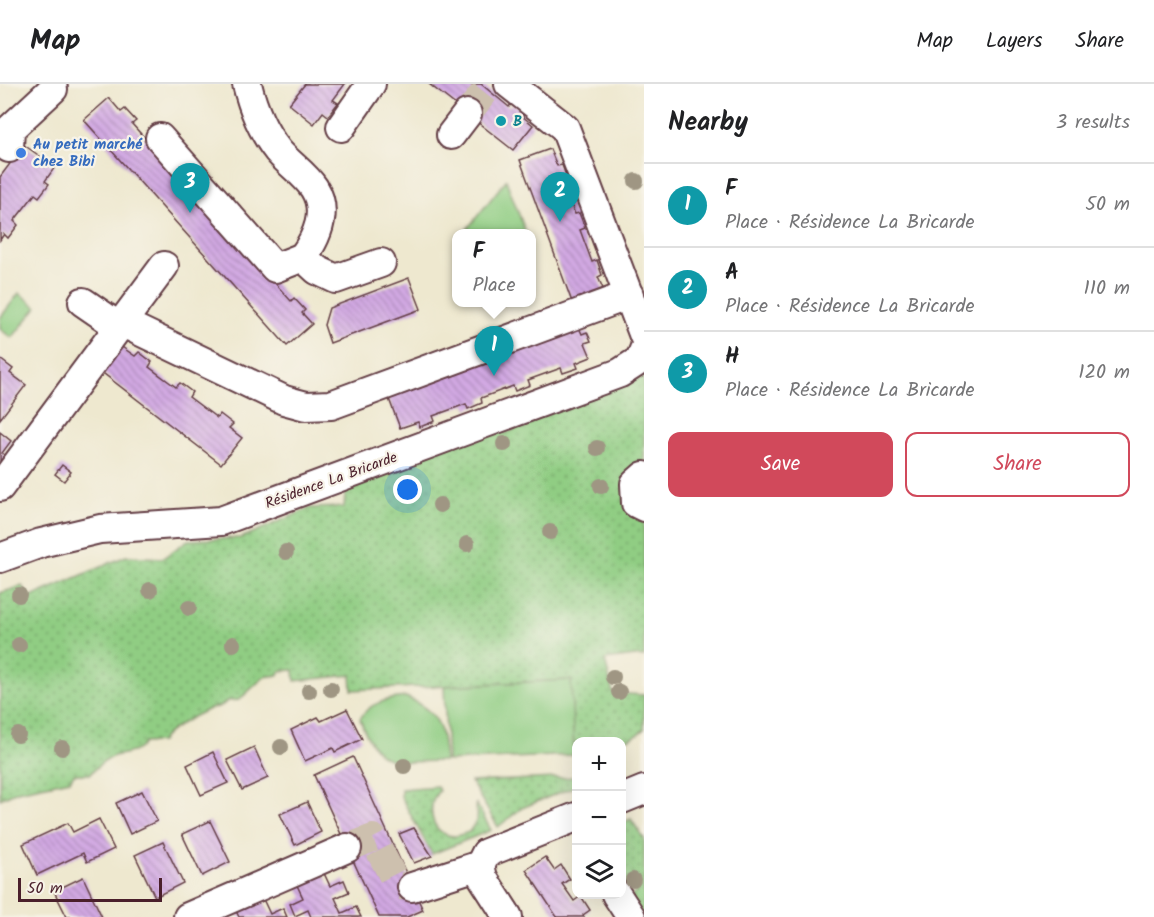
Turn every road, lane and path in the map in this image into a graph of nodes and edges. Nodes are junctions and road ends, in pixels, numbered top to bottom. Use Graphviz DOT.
graph roads {
  1 [pos="247,84"];
  2 [pos="372,84"];
  3 [pos="496,86"];
  4 [pos="53,89"];
  5 [pos="341,127"];
  6 [pos="160,138"];
  7 [pos="9,148"];
  8 [pos="303,257"];
  9 [pos="381,263"];
  10 [pos="164,266"];
  11 [pos="629,295"];
  12 [pos="83,302"];
  13 [pos="119,324"];
  14 [pos="644,336"];
  15 [pos="644,350"];
  16 [pos="644,476"];
  17 [pos="0,487"];
  18 [pos="644,507"];
  19 [pos="0,558"];
  20 [pos="644,790"];
  21 [pos="626,797"];
  22 [pos="572,819"];
  23 [pos="347,848"];
  24 [pos="480,865"];
  25 [pos="412,886"];
  26 [pos="619,899"];
  27 [pos="188,917"];
  28 [pos="508,917"];
  29 [pos="631,917"];
  1 -- 8 [label="street"];
  2 -- 5 [label="street"];
  3 -- 11 [label="street"];
  4 -- 7 [label="street"];
  6 -- 8 [label="street"];
  8 -- 9 [label="street"];
  10 -- 13 [label="street"];
  11 -- 13 [label="street"];
  11 -- 14 [label="street"];
  12 -- 13 [label="street"];
  13 -- 17 [label="street"];
  15 -- 19 [label="street, Résidence La Bricarde"];
  16 -- 18 [label="street"];
  20 -- 21 [label="street"];
  22 -- 24 [label="street"];
  23 -- 27 [label="street"];
  24 -- 25 [label="street"];
  24 -- 28 [label="street"];
  26 -- 29 [label="street"];
}
